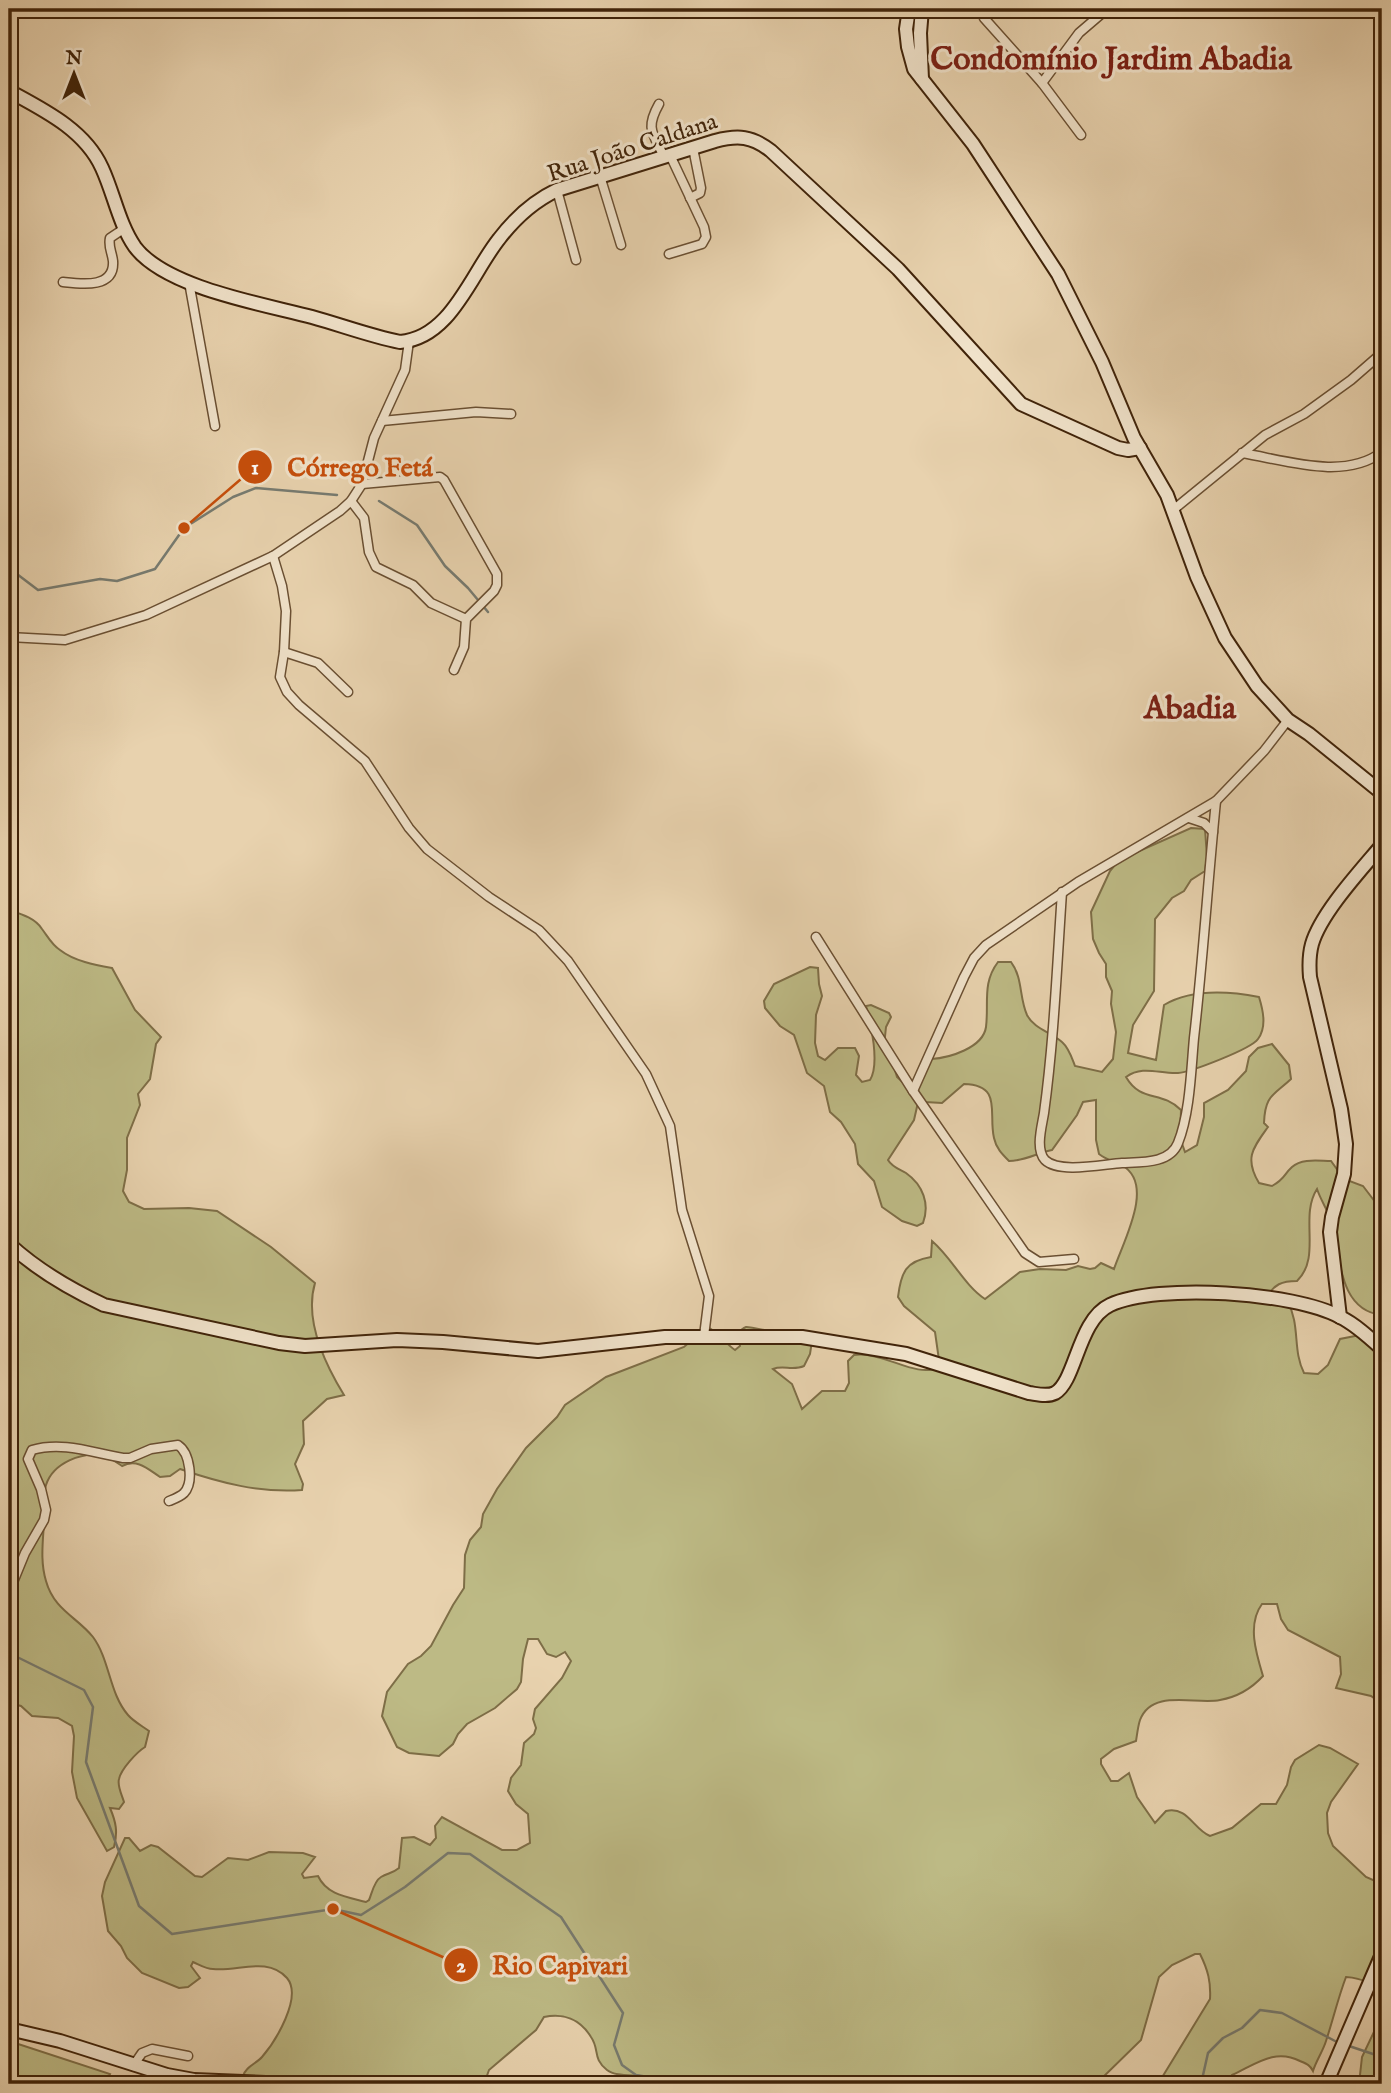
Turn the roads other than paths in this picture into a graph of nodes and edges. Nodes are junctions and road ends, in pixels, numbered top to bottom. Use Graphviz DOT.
graph roads {
  1 [pos="909,9"];
  2 [pos="922,9"];
  3 [pos="1107,9"];
  4 [pos="984,18"];
  5 [pos="922,79"];
  6 [pos="1042,83"];
  7 [pos="9,91"];
  8 [pos="659,104"];
  9 [pos="1081,135"];
  10 [pos="693,148"];
  11 [pos="667,156"];
  12 [pos="600,176"];
  13 [pos="557,190"];
  14 [pos="690,198"];
  15 [pos="125,228"];
  16 [pos="621,245"];
  17 [pos="669,254"];
  18 [pos="576,260"];
  19 [pos="63,282"];
  20 [pos="189,282"];
  21 [pos="409,341"];
  22 [pos="1382,353"];
  23 [pos="511,414"];
  24 [pos="382,421"];
  25 [pos="215,426"];
  26 [pos="1137,443"];
  27 [pos="1382,452"];
  28 [pos="1242,453"];
  29 [pos="362,484"];
  30 [pos="351,501"];
  31 [pos="1173,510"];
  32 [pos="273,556"];
  33 [pos="466,619"];
  34 [pos="9,637"];
  35 [pos="284,652"];
  36 [pos="454,670"];
  37 [pos="348,692"];
  38 [pos="1288,720"];
  39 [pos="1382,793"];
  40 [pos="1216,801"];
  41 [pos="1189,818"];
  42 [pos="1213,832"];
  43 [pos="1382,845"];
  44 [pos="1062,892"];
  45 [pos="816,936"];
  46 [pos="913,1091"];
  47 [pos="9,1244"];
  48 [pos="1074,1259"];
  49 [pos="1340,1317"];
  50 [pos="704,1336"];
  51 [pos="1382,1349"];
  52 [pos="169,1501"];
  53 [pos="9,1592"];
  54 [pos="1382,1954"];
  55 [pos="9,2029"];
  56 [pos="188,2056"];
  57 [pos="134,2066"];
  58 [pos="290,2084"];
  59 [pos="1326,2084"];
  1 -- 5 [label="street"];
  2 -- 5 [label="street"];
  3 -- 6 [label="street"];
  4 -- 6 [label="street"];
  5 -- 26 [label="street"];
  6 -- 9 [label="street"];
  7 -- 15 [label="street"];
  8 -- 11 [label="street"];
  10 -- 11 [label="street, Rua João Caldana"];
  10 -- 14 [label="street"];
  10 -- 26 [label="street, Rua João Caldana"];
  11 -- 12 [label="street, Rua João Caldana"];
  11 -- 14 [label="street"];
  12 -- 13 [label="street, Rua João Caldana"];
  12 -- 16 [label="street"];
  13 -- 18 [label="street"];
  13 -- 21 [label="street, Rua João Caldana"];
  14 -- 17 [label="street"];
  15 -- 19 [label="street"];
  15 -- 20 [label="street"];
  20 -- 21 [label="street"];
  20 -- 25 [label="street"];
  21 -- 24 [label="street"];
  22 -- 28 [label="street"];
  23 -- 24 [label="street"];
  24 -- 29 [label="street"];
  26 -- 31 [label="street"];
  27 -- 28 [label="street"];
  28 -- 31 [label="street"];
  29 -- 30 [label="street"];
  29 -- 33 [label="street"];
  30 -- 32 [label="street"];
  30 -- 33 [label="street"];
  31 -- 38 [label="street"];
  32 -- 34 [label="street"];
  32 -- 35 [label="street"];
  33 -- 36 [label="street"];
  35 -- 37 [label="street"];
  35 -- 50 [label="street"];
  38 -- 39 [label="street"];
  38 -- 40 [label="street"];
  40 -- 41 [label="street"];
  40 -- 42 [label="street"];
  41 -- 42 [label="street"];
  41 -- 44 [label="street"];
  42 -- 44 [label="street"];
  43 -- 49 [label="street"];
  44 -- 46 [label="street"];
  45 -- 46 [label="street"];
  46 -- 48 [label="street"];
  47 -- 50 [label="street"];
  49 -- 50 [label="street"];
  49 -- 51 [label="street"];
  52 -- 53 [label="street"];
  54 -- 59 [label="street"];
  55 -- 57 [label="street"];
  56 -- 57 [label="street"];
  57 -- 58 [label="street"];
}
